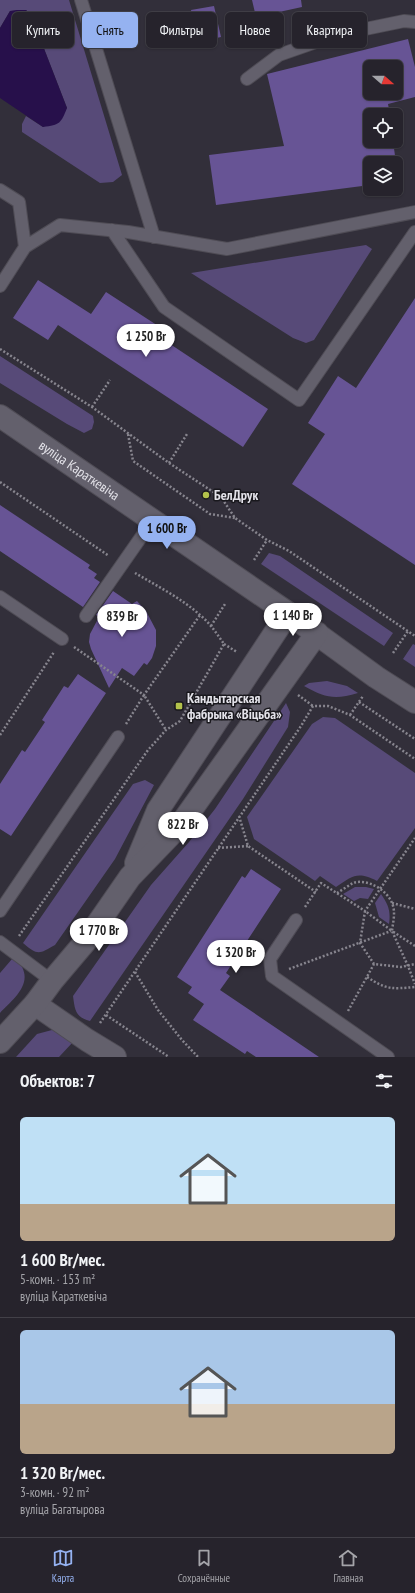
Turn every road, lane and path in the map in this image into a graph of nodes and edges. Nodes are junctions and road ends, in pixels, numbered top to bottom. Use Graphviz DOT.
graph roads {
  1 [pos="81,0"];
  2 [pos="415,22"];
  3 [pos="248,79"];
  4 [pos="0,190"];
  5 [pos="415,212"];
  6 [pos="112,230"];
  7 [pos="415,232"];
  8 [pos="154,237"];
  9 [pos="25,247"];
  10 [pos="0,286"];
  11 [pos="0,349"];
  12 [pos="110,380"];
  13 [pos="92,407"];
  14 [pos="0,416"];
  15 [pos="128,433"];
  16 [pos="188,434"];
  17 [pos="169,463"];
  18 [pos="0,482"];
  19 [pos="235,518"];
  20 [pos="154,520"];
  21 [pos="267,540"];
  22 [pos="254,560"];
  23 [pos="122,565"];
  24 [pos="0,597"];
  25 [pos="225,604"];
  26 [pos="288,612"];
  27 [pos="200,615"];
  28 [pos="86,616"];
  29 [pos="211,626"];
  30 [pos="408,631"];
  31 [pos="318,633"];
  32 [pos="415,636"];
  33 [pos="62,639"];
  34 [pos="224,644"];
  35 [pos="393,653"];
  36 [pos="241,654"];
  37 [pos="292,691"];
  38 [pos="144,695"];
  39 [pos="363,696"];
  40 [pos="359,702"];
  41 [pos="415,702"];
  42 [pos="313,706"];
  43 [pos="350,715"];
  44 [pos="166,730"];
  45 [pos="0,735"];
  46 [pos="118,738"];
  47 [pos="415,739"];
  48 [pos="415,759"];
  49 [pos="239,816"];
  50 [pos="415,838"];
  51 [pos="248,846"];
  52 [pos="218,848"];
  53 [pos="130,877"];
  54 [pos="380,888"];
  55 [pos="316,892"];
  56 [pos="337,893"];
  57 [pos="392,903"];
  58 [pos="415,909"];
  59 [pos="0,911"];
  60 [pos="365,911"];
  61 [pos="296,920"];
  62 [pos="392,931"];
  63 [pos="0,942"];
  64 [pos="360,943"];
  65 [pos="415,946"];
  66 [pos="10,949"];
  67 [pos="374,964"];
  68 [pos="415,964"];
  69 [pos="408,966"];
  70 [pos="136,972"];
  71 [pos="272,976"];
  72 [pos="367,977"];
  73 [pos="52,981"];
  74 [pos="415,984"];
  75 [pos="415,987"];
  76 [pos="35,1004"];
  77 [pos="106,1015"];
  78 [pos="341,1024"];
  79 [pos="87,1040"];
  80 [pos="0,1042"];
  81 [pos="115,1057"];
  82 [pos="169,1057"];
  83 [pos="198,1057"];
  84 [pos="388,1057"];
  1 -- 8 [label="lane"];
  2 -- 3 [label="lane"];
  4 -- 9 [label="lane"];
  5 -- 8 [label="lane"];
  6 -- 7 [label="lane"];
  6 -- 8 [label="lane"];
  6 -- 9 [label="lane"];
  9 -- 10 [label="lane"];
  11 -- 13 [label="path"];
  12 -- 13 [label="path"];
  13 -- 15 [label="path"];
  14 -- 20 [label="street, вуліца Караткевіча"];
  15 -- 17 [label="path"];
  15 -- 19 [label="path"];
  16 -- 17 [label="path"];
  17 -- 19 [label="path"];
  18 -- 23 [label="path"];
  19 -- 21 [label="path"];
  20 -- 23 [label="lane"];
  20 -- 26 [label="street, вуліца Караткевіча"];
  21 -- 22 [label="path"];
  21 -- 30 [label="path"];
  23 -- 27 [label="path"];
  23 -- 28 [label="lane"];
  24 -- 33 [label="lane"];
  25 -- 29 [label="path"];
  26 -- 31 [label="street, вуліца Караткевіча"];
  26 -- 53 [label="street"];
  27 -- 29 [label="path"];
  27 -- 38 [label="path"];
  29 -- 34 [label="path"];
  30 -- 32 [label="path"];
  30 -- 35 [label="path"];
  31 -- 41 [label="street, вуліца Караткевіча"];
  31 -- 53 [label="street"];
  33 -- 38 [label="path"];
  33 -- 45 [label="path"];
  34 -- 36 [label="path"];
  34 -- 44 [label="path"];
  37 -- 42 [label="path"];
  38 -- 44 [label="path"];
  38 -- 46 [label="path"];
  39 -- 40 [label="path"];
  40 -- 43 [label="path"];
  40 -- 47 [label="path"];
  42 -- 43 [label="path"];
  42 -- 49 [label="path"];
  43 -- 48 [label="path"];
  44 -- 66 [label="path"];
  46 -- 59 [label="lane"];
  49 -- 51 [label="path"];
  49 -- 52 [label="path"];
  50 -- 54 [label="path"];
  51 -- 52 [label="path"];
  51 -- 55 [label="path"];
  52 -- 70 [label="path"];
  53 -- 73 [label="street"];
  54 -- 56 [label="path"];
  54 -- 57 [label="path"];
  54 -- 60 [label="path"];
  55 -- 56 [label="path"];
  55 -- 61 [label="path"];
  56 -- 60 [label="path"];
  57 -- 58 [label="path"];
  57 -- 62 [label="path"];
  60 -- 62 [label="path"];
  60 -- 64 [label="path"];
  61 -- 71 [label="lane"];
  62 -- 64 [label="path"];
  62 -- 65 [label="path"];
  62 -- 69 [label="path"];
  63 -- 66 [label="lane"];
  64 -- 67 [label="path"];
  64 -- 71 [label="path"];
  66 -- 73 [label="lane"];
  67 -- 69 [label="path"];
  67 -- 72 [label="path"];
  68 -- 69 [label="path"];
  69 -- 74 [label="path"];
  70 -- 77 [label="path"];
  70 -- 83 [label="path"];
  71 -- 78 [label="lane"];
  72 -- 75 [label="path"];
  72 -- 78 [label="path"];
  73 -- 76 [label="street"];
  76 -- 79 [label="street"];
  76 -- 80 [label="street"];
  77 -- 79 [label="path"];
  77 -- 82 [label="path"];
  78 -- 84 [label="lane"];
  79 -- 81 [label="street"];
}
